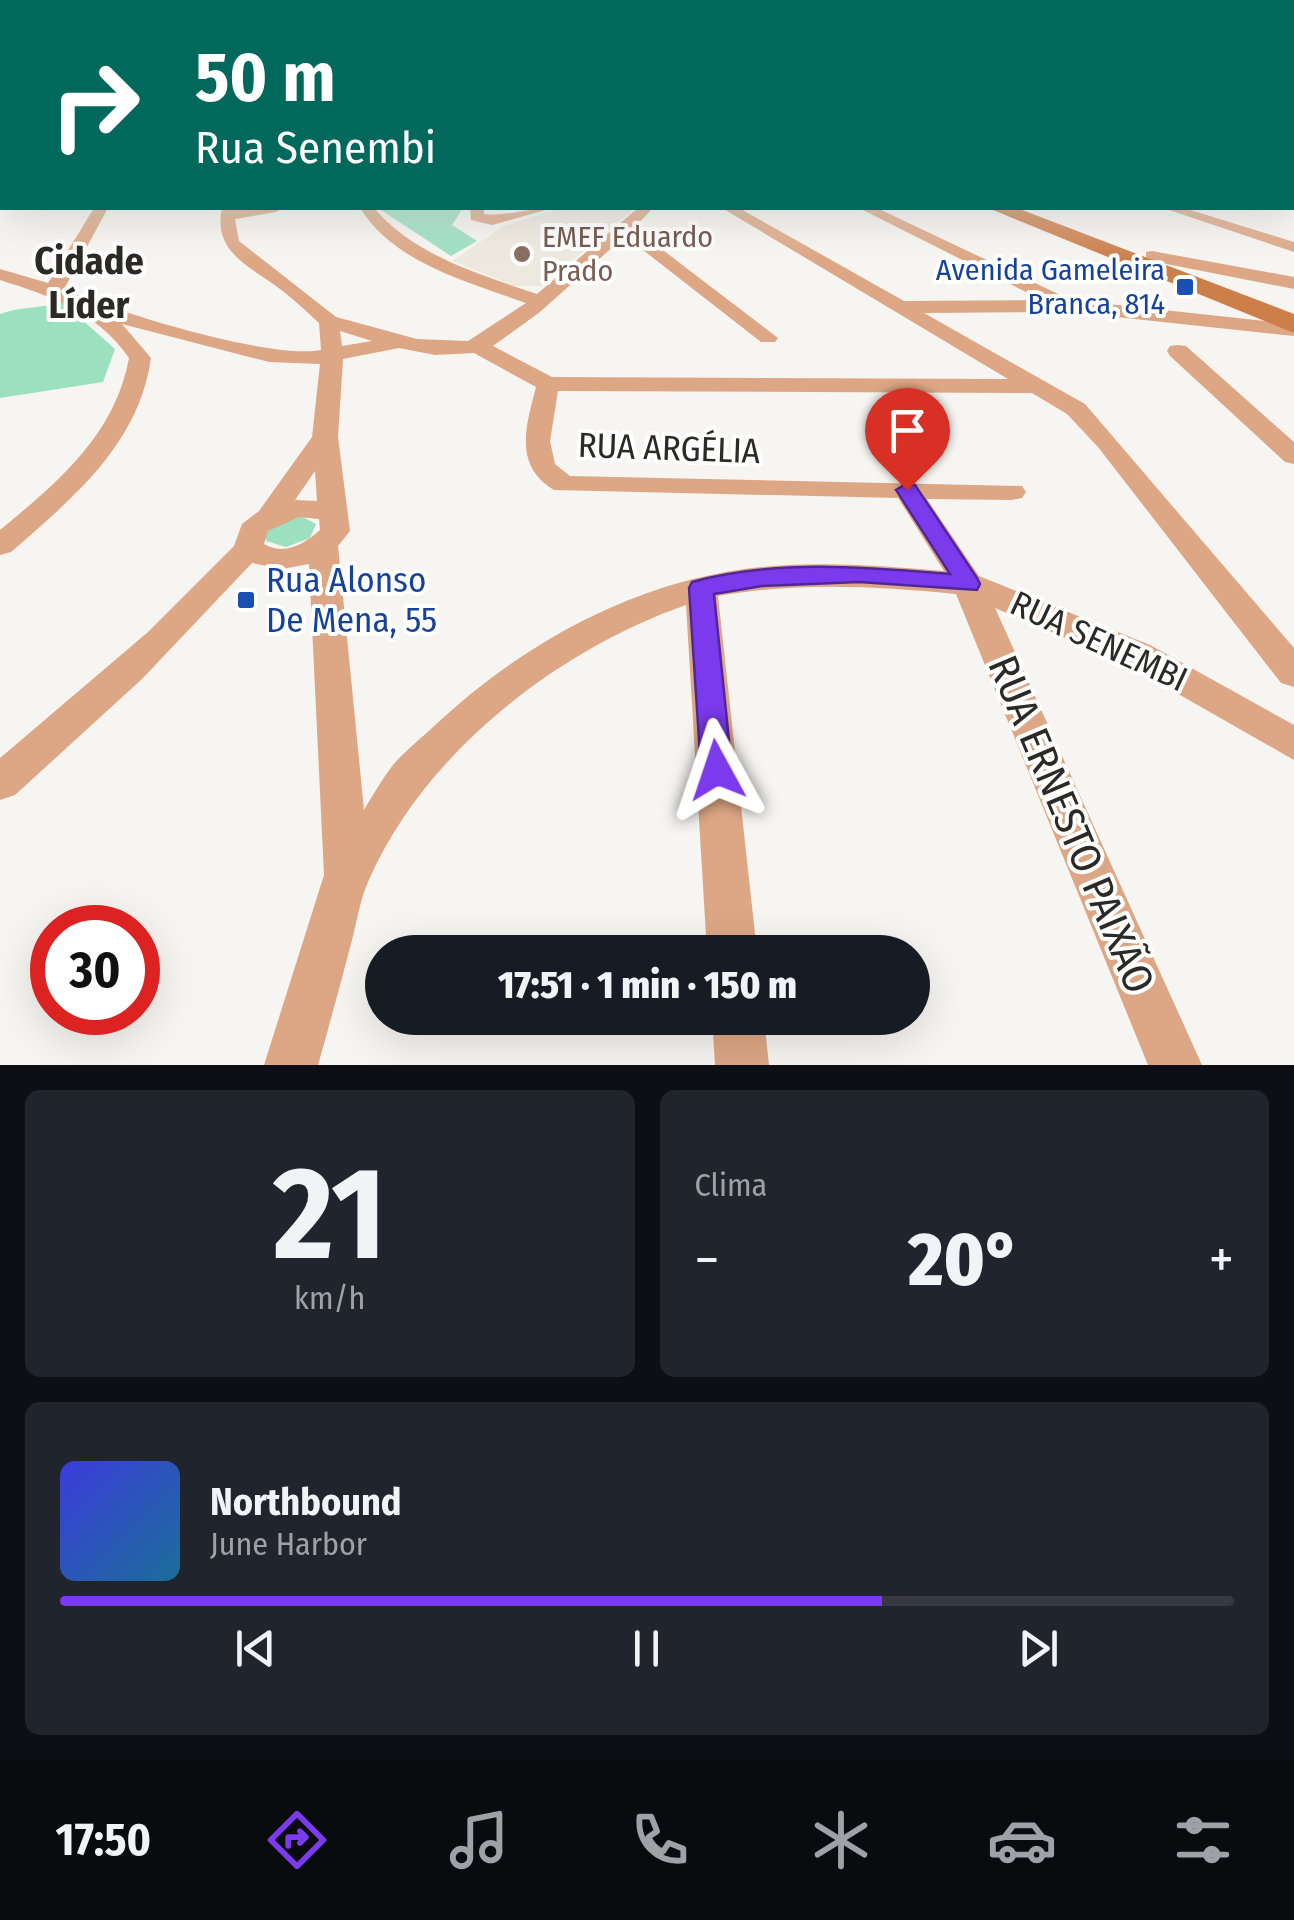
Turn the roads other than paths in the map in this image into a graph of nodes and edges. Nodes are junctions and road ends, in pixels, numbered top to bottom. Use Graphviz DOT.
graph roads {
  1 [pos="100,210"];
  2 [pos="363,210"];
  3 [pos="477,210"];
  4 [pos="536,210"];
  5 [pos="644,210"];
  6 [pos="733,210"];
  7 [pos="870,210"];
  8 [pos="1005,210"];
  9 [pos="1028,210"];
  10 [pos="1176,210"];
  11 [pos="1227,210"];
  12 [pos="229,211"];
  13 [pos="624,228"];
  14 [pos="1261,236"];
  15 [pos="1294,247"];
  16 [pos="1115,248"];
  17 [pos="658,253"];
  18 [pos="594,254"];
  19 [pos="1152,256"];
  20 [pos="0,274"];
  21 [pos="1294,283"];
  22 [pos="53,291"];
  23 [pos="539,300"];
  24 [pos="902,306"];
  25 [pos="1070,306"];
  26 [pos="95,311"];
  27 [pos="1294,311"];
  28 [pos="1248,315"];
  29 [pos="329,320"];
  30 [pos="1294,327"];
  31 [pos="768,338"];
  32 [pos="398,342"];
  33 [pos="477,346"];
  34 [pos="1178,352"];
  35 [pos="332,355"];
  36 [pos="548,384"];
  37 [pos="1037,386"];
  38 [pos="325,437"];
  39 [pos="1294,456"];
  40 [pos="907,490"];
  41 [pos="1012,492"];
  42 [pos="270,516"];
  43 [pos="328,530"];
  44 [pos="0,545"];
  45 [pos="250,548"];
  46 [pos="968,584"];
  47 [pos="701,588"];
  48 [pos="1294,673"];
  49 [pos="1294,744"];
  50 [pos="0,782"];
  51 [pos="348,875"];
  52 [pos="731,935"];
  53 [pos="739,1035"];
  54 [pos="291,1065"];
  55 [pos="742,1065"];
  56 [pos="1175,1065"];
  1 -- 22 [label="street"];
  2 -- 23 [label="street"];
  3 -- 4 [label="street"];
  5 -- 13 [label="street"];
  6 -- 24 [label="street"];
  7 -- 25 [label="street"];
  8 -- 16 [label="main road"];
  9 -- 16 [label="main road"];
  10 -- 14 [label="street"];
  11 -- 14 [label="street"];
  12 -- 29 [label="street"];
  13 -- 17 [label="street"];
  13 -- 18 [label="street"];
  14 -- 15 [label="street"];
  16 -- 19 [label="main road"];
  16 -- 28 [label="main road"];
  17 -- 18 [label="street"];
  17 -- 31 [label="street"];
  18 -- 23 [label="street"];
  19 -- 21 [label="street"];
  19 -- 27 [label="main road"];
  20 -- 22 [label="street"];
  22 -- 26 [label="street"];
  23 -- 33 [label="street"];
  24 -- 25 [label="street"];
  24 -- 37 [label="street"];
  25 -- 28 [label="street"];
  26 -- 35 [label="street"];
  26 -- 44 [label="street"];
  28 -- 30 [label="main road"];
  29 -- 32 [label="street"];
  29 -- 35 [label="street"];
  32 -- 33 [label="street"];
  32 -- 35 [label="street"];
  33 -- 36 [label="street, RUA ARGÉLIA"];
  34 -- 39 [label="street"];
  35 -- 38 [label="street"];
  36 -- 37 [label="street"];
  36 -- 40 [label="street, RUA ARGÉLIA"];
  37 -- 48 [label="street"];
  38 -- 42 [label="street"];
  38 -- 43 [label="street"];
  40 -- 41 [label="street, RUA ARGÉLIA"];
  40 -- 46 [label="street"];
  42 -- 43 [label="street"];
  42 -- 45 [label="street"];
  43 -- 45 [label="street"];
  43 -- 51 [label="street"];
  45 -- 50 [label="street"];
  46 -- 47 [label="street, RUA SENEMBI"];
  46 -- 49 [label="street, RUA SENEMBI"];
  46 -- 56 [label="street, RUA ERNESTO PAIXÃO"];
  47 -- 51 [label="street, RUA SENEMBI"];
  47 -- 52 [label="street"];
  51 -- 54 [label="street"];
  53 -- 55 [label="street"];
}
